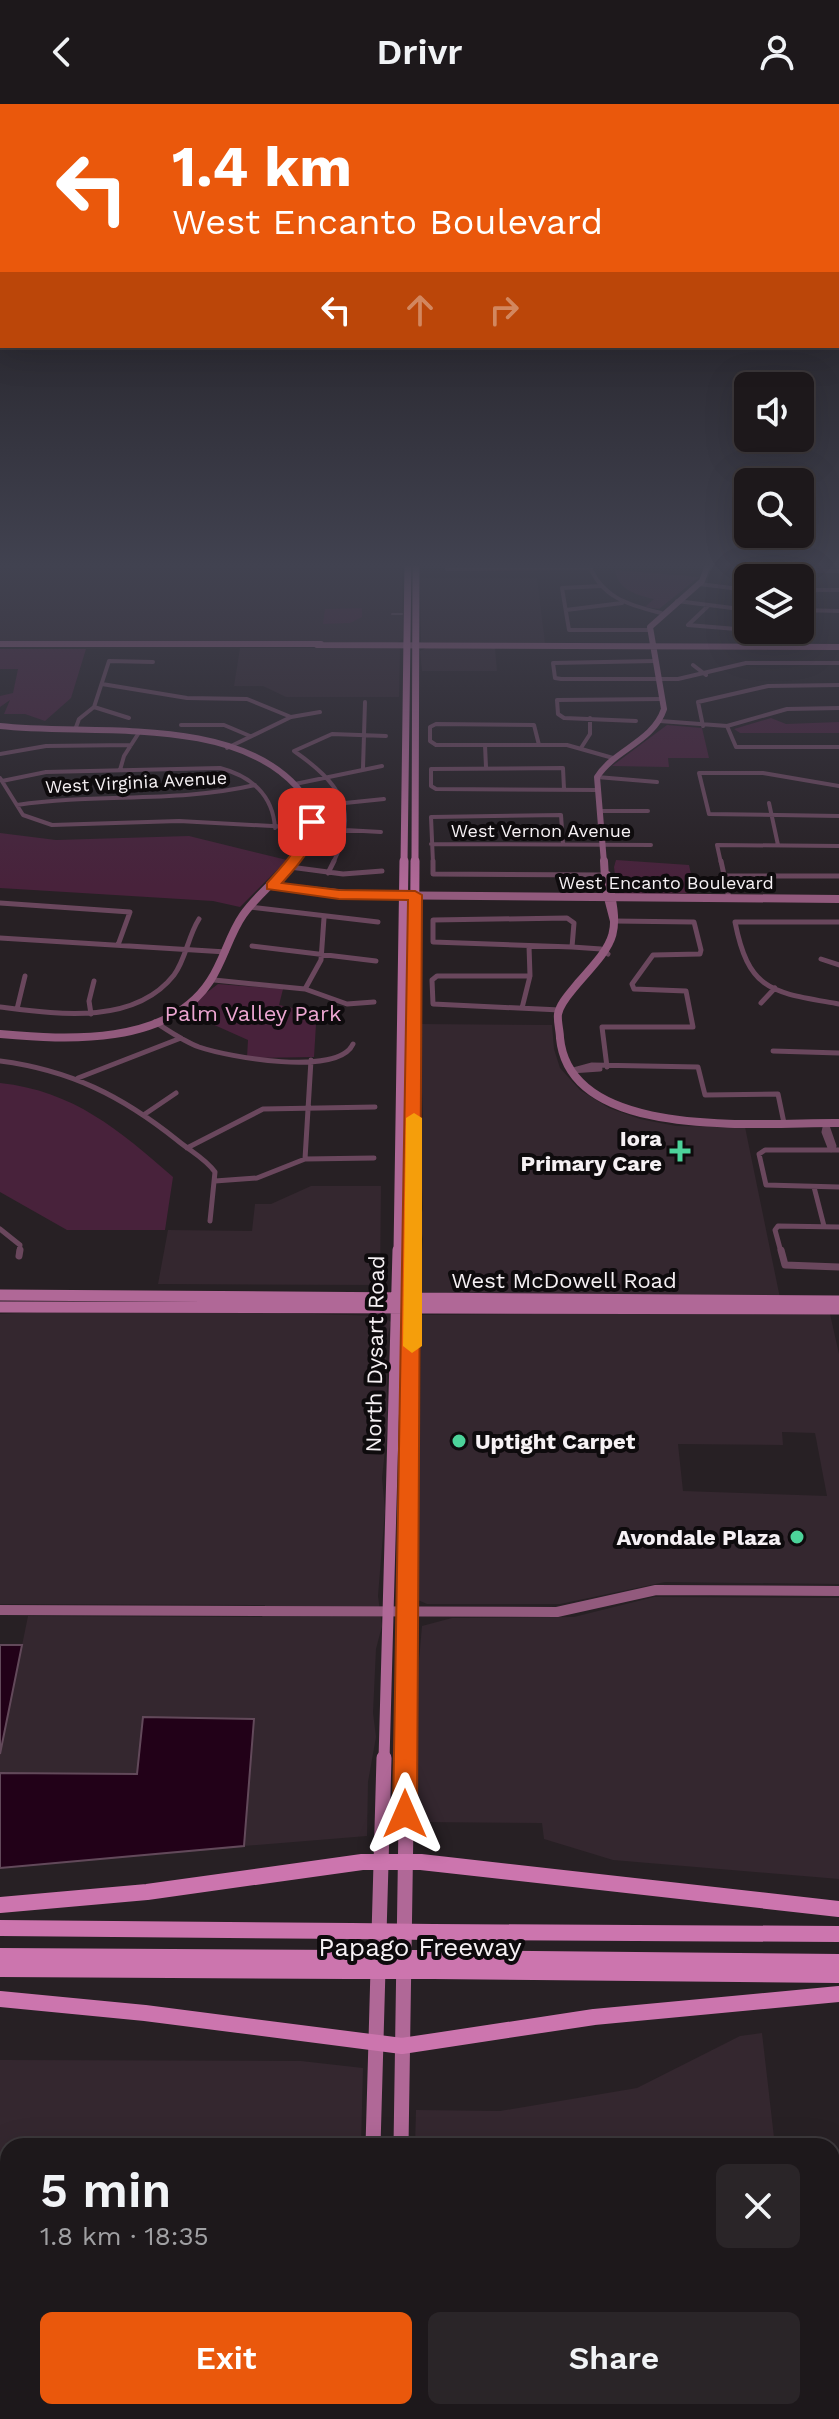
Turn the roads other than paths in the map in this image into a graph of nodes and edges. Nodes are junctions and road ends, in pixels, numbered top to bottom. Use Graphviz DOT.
graph roads {
  1 [pos="106,670"];
  2 [pos="408,670"];
  3 [pos="415,670"];
  4 [pos="555,670"];
  5 [pos="657,670"];
  6 [pos="700,670"];
  7 [pos="723,670"];
  8 [pos="706,675"];
  9 [pos="406,678"];
  10 [pos="659,679"];
  11 [pos="102,684"];
  12 [pos="839,685"];
  13 [pos="416,692"];
  14 [pos="663,699"];
  15 [pos="365,702"];
  16 [pos="94,707"];
  17 [pos="839,708"];
  18 [pos="320,712"];
  19 [pos="291,717"];
  20 [pos="129,718"];
  21 [pos="590,718"];
  22 [pos="636,721"];
  23 [pos="660,721"];
  24 [pos="181,725"];
  25 [pos="0,726"];
  26 [pos="703,726"];
  27 [pos="727,726"];
  28 [pos="75,730"];
  29 [pos="141,730"];
  30 [pos="362,734"];
  31 [pos="250,736"];
  32 [pos="386,736"];
  33 [pos="131,745"];
  34 [pos="485,745"];
  35 [pos="539,745"];
  36 [pos="839,747"];
  37 [pos="227,748"];
  38 [pos="581,748"];
  39 [pos="0,754"];
  40 [pos="180,757"];
  41 [pos="613,758"];
  42 [pos="382,766"];
  43 [pos="486,767"];
  44 [pos="178,768"];
  45 [pos="363,768"];
  46 [pos="120,770"];
  47 [pos="826,774"];
  48 [pos="327,776"];
  49 [pos="597,777"];
  50 [pos="1,779"];
  51 [pos="657,782"];
  52 [pos="822,782"];
  53 [pos="295,784"];
  54 [pos="255,785"];
  55 [pos="839,786"];
  56 [pos="564,789"];
  57 [pos="597,790"];
  58 [pos="384,799"];
  59 [pos="345,803"];
  60 [pos="769,803"];
  61 [pos="17,805"];
  62 [pos="600,811"];
  63 [pos="648,811"];
  64 [pos="770,815"];
  65 [pos="839,816"];
  66 [pos="274,828"];
  67 [pos="311,829"];
  68 [pos="347,829"];
  69 [pos="381,832"];
  70 [pos="271,837"];
  71 [pos="431,844"];
  72 [pos="563,844"];
  73 [pos="604,845"];
  74 [pos="651,845"];
  75 [pos="778,845"];
  76 [pos="839,846"];
  77 [pos="290,867"];
  78 [pos="382,871"];
  79 [pos="328,873"];
  80 [pos="607,875"];
  81 [pos="839,876"];
  82 [pos="725,880"];
  83 [pos="272,886"];
  84 [pos="409,897"];
  85 [pos="610,898"];
  86 [pos="729,898"];
  87 [pos="839,899"];
  88 [pos="0,903"];
  89 [pos="250,907"];
  90 [pos="324,918"];
  91 [pos="199,919"];
  92 [pos="614,921"];
  93 [pos="378,922"];
  94 [pos="839,922"];
  95 [pos="0,938"];
  96 [pos="118,945"];
  97 [pos="252,946"];
  98 [pos="529,946"];
  99 [pos="575,947"];
  100 [pos="185,949"];
  101 [pos="226,952"];
  102 [pos="321,953"];
  103 [pos="608,954"];
  104 [pos="821,959"];
  105 [pos="376,961"];
  106 [pos="839,965"];
  107 [pos="25,976"];
  108 [pos="530,976"];
  109 [pos="214,980"];
  110 [pos="94,981"];
  111 [pos="775,988"];
  112 [pos="305,989"];
  113 [pos="374,1002"];
  114 [pos="761,1003"];
  115 [pos="839,1004"];
  116 [pos="0,1007"];
  117 [pos="522,1008"];
  118 [pos="17,1009"];
  119 [pos="560,1010"];
  120 [pos="91,1014"];
  121 [pos="155,1022"];
  122 [pos="0,1034"];
  123 [pos="181,1038"];
  124 [pos="353,1044"];
  125 [pos="773,1051"];
  126 [pos="839,1053"];
  127 [pos="311,1060"];
  128 [pos="0,1061"];
  129 [pos="607,1067"];
  130 [pos="569,1071"];
  131 [pos="78,1078"];
  132 [pos="176,1093"];
  133 [pos="308,1106"];
  134 [pos="375,1107"];
  135 [pos="145,1114"];
  136 [pos="784,1123"];
  137 [pos="826,1123"];
  138 [pos="839,1123"];
  139 [pos="187,1148"];
  140 [pos="831,1150"];
  141 [pos="839,1150"];
  142 [pos="374,1158"];
  143 [pos="305,1159"];
  144 [pos="215,1181"];
  145 [pos="814,1187"];
  146 [pos="839,1187"];
  147 [pos="210,1221"];
  148 [pos="824,1226"];
  149 [pos="839,1227"];
  150 [pos="0,1229"];
  151 [pos="19,1256"];
  152 [pos="839,1267"];
  153 [pos="0,1295"];
  154 [pos="28,1295"];
  155 [pos="839,1301"];
  156 [pos="398,1304"];
  157 [pos="413,1304"];
  158 [pos="671,1304"];
  159 [pos="0,1307"];
  160 [pos="25,1307"];
  161 [pos="839,1309"];
  162 [pos="839,1591"];
  163 [pos="0,1610"];
  164 [pos="391,1611"];
  165 [pos="408,1611"];
  166 [pos="380,1862"];
  167 [pos="405,1862"];
  168 [pos="0,1905"];
  169 [pos="839,1909"];
  170 [pos="0,1928"];
  171 [pos="839,1934"];
  172 [pos="0,1956"];
  173 [pos="839,1962"];
  174 [pos="350,1964"];
  175 [pos="433,1964"];
  176 [pos="0,1969"];
  177 [pos="839,1975"];
  178 [pos="839,1994"];
  179 [pos="0,1999"];
  180 [pos="374,2044"];
  181 [pos="402,2046"];
  182 [pos="373,2138"];
  183 [pos="401,2138"];
  1 -- 11 [label="street"];
  2 -- 9 [label="main road, North Dysart Road"];
  3 -- 13 [label="main road, North Dysart Road"];
  4 -- 10 [label="street"];
  5 -- 10 [label="street"];
  6 -- 8 [label="street"];
  7 -- 8 [label="street"];
  8 -- 10 [label="street"];
  9 -- 13 [label="main road"];
  9 -- 84 [label="main road, North Dysart Road"];
  10 -- 14 [label="street"];
  11 -- 16 [label="street"];
  11 -- 19 [label="street"];
  12 -- 26 [label="street"];
  13 -- 84 [label="main road, North Dysart Road"];
  14 -- 21 [label="street"];
  14 -- 23 [label="street"];
  15 -- 30 [label="street"];
  16 -- 20 [label="street"];
  16 -- 28 [label="street"];
  17 -- 27 [label="street"];
  18 -- 19 [label="street"];
  19 -- 31 [label="street"];
  21 -- 22 [label="street"];
  21 -- 38 [label="street"];
  23 -- 26 [label="street"];
  23 -- 41 [label="street"];
  24 -- 31 [label="street"];
  25 -- 28 [label="street"];
  26 -- 27 [label="street"];
  27 -- 36 [label="street"];
  28 -- 29 [label="street"];
  29 -- 33 [label="street"];
  29 -- 37 [label="street"];
  30 -- 32 [label="street"];
  30 -- 45 [label="street"];
  30 -- 48 [label="street"];
  31 -- 37 [label="street"];
  33 -- 39 [label="street"];
  33 -- 46 [label="street"];
  34 -- 35 [label="street"];
  34 -- 35 [label="street"];
  34 -- 43 [label="street"];
  35 -- 38 [label="street"];
  37 -- 53 [label="street"];
  38 -- 41 [label="street"];
  40 -- 44 [label="street"];
  41 -- 49 [label="street"];
  42 -- 45 [label="street"];
  43 -- 56 [label="street"];
  43 -- 56 [label="street"];
  44 -- 46 [label="street"];
  44 -- 54 [label="street"];
  45 -- 48 [label="street"];
  46 -- 50 [label="street"];
  47 -- 52 [label="street"];
  48 -- 53 [label="street"];
  48 -- 59 [label="street"];
  49 -- 51 [label="street"];
  49 -- 57 [label="street"];
  50 -- 61 [label="street"];
  52 -- 55 [label="street"];
  52 -- 64 [label="street"];
  53 -- 67 [label="street"];
  54 -- 61 [label="street, West Virginia Avenue"];
  54 -- 66 [label="street"];
  56 -- 57 [label="street"];
  57 -- 62 [label="street"];
  58 -- 59 [label="street"];
  59 -- 68 [label="street"];
  60 -- 64 [label="street"];
  61 -- 66 [label="street"];
  62 -- 63 [label="street"];
  62 -- 73 [label="street"];
  64 -- 65 [label="street"];
  64 -- 75 [label="street"];
  66 -- 67 [label="street"];
  66 -- 70 [label="street"];
  67 -- 68 [label="street"];
  67 -- 77 [label="street"];
  68 -- 69 [label="street"];
  68 -- 79 [label="street"];
  71 -- 72 [label="street, West Vernon Avenue"];
  71 -- 72 [label="street"];
  71 -- 80 [label="street"];
  72 -- 73 [label="street, West Vernon Avenue"];
  73 -- 74 [label="street, West Vernon Avenue"];
  73 -- 80 [label="street"];
  75 -- 76 [label="street"];
  75 -- 82 [label="street"];
  77 -- 79 [label="street"];
  77 -- 83 [label="street"];
  78 -- 79 [label="street"];
  80 -- 85 [label="street"];
  81 -- 82 [label="street"];
  82 -- 86 [label="street"];
  83 -- 84 [label="street, West Encanto Boulevard"];
  83 -- 89 [label="street"];
  84 -- 85 [label="street, West Encanto Boulevard"];
  84 -- 156 [label="main road, North Dysart Road"];
  84 -- 157 [label="main road, North Dysart Road"];
  85 -- 86 [label="street, West Encanto Boulevard"];
  85 -- 92 [label="street"];
  86 -- 87 [label="street, West Encanto Boulevard"];
  88 -- 96 [label="street"];
  89 -- 90 [label="street"];
  89 -- 101 [label="street"];
  90 -- 93 [label="street"];
  90 -- 102 [label="street"];
  91 -- 100 [label="street"];
  92 -- 103 [label="street"];
  92 -- 129 [label="street"];
  94 -- 111 [label="street"];
  95 -- 96 [label="street"];
  96 -- 100 [label="street"];
  97 -- 102 [label="street"];
  98 -- 99 [label="street"];
  98 -- 99 [label="street"];
  98 -- 108 [label="street"];
  99 -- 103 [label="street"];
  100 -- 101 [label="street"];
  100 -- 120 [label="street"];
  101 -- 109 [label="street"];
  102 -- 105 [label="street"];
  102 -- 112 [label="street"];
  103 -- 119 [label="street"];
  104 -- 106 [label="street"];
  107 -- 118 [label="street"];
  108 -- 117 [label="street"];
  108 -- 117 [label="street"];
  109 -- 112 [label="street"];
  109 -- 121 [label="street"];
  110 -- 120 [label="street"];
  111 -- 114 [label="street"];
  111 -- 115 [label="street"];
  112 -- 113 [label="street"];
  116 -- 118 [label="street"];
  117 -- 119 [label="street"];
  118 -- 120 [label="street"];
  119 -- 130 [label="street"];
  121 -- 122 [label="street"];
  121 -- 123 [label="street"];
  123 -- 127 [label="street"];
  123 -- 131 [label="street"];
  124 -- 127 [label="street"];
  125 -- 126 [label="street"];
  127 -- 133 [label="street"];
  128 -- 131 [label="street"];
  129 -- 130 [label="street"];
  129 -- 136 [label="street"];
  130 -- 136 [label="street"];
  131 -- 135 [label="street"];
  132 -- 135 [label="street"];
  133 -- 134 [label="street"];
  133 -- 139 [label="street"];
  133 -- 143 [label="street"];
  135 -- 139 [label="street"];
  136 -- 137 [label="street"];
  137 -- 138 [label="street"];
  137 -- 140 [label="street"];
  139 -- 144 [label="street"];
  140 -- 141 [label="street"];
  140 -- 145 [label="street"];
  142 -- 143 [label="street"];
  143 -- 144 [label="street"];
  144 -- 147 [label="street"];
  145 -- 146 [label="street"];
  145 -- 148 [label="street"];
  148 -- 149 [label="street"];
  148 -- 152 [label="street"];
  150 -- 151 [label="street"];
  153 -- 154 [label="main road, West McDowell Road"];
  154 -- 156 [label="main road, West McDowell Road"];
  154 -- 160 [label="main road"];
  155 -- 158 [label="main road, West McDowell Road"];
  156 -- 157 [label="main road, West McDowell Road"];
  156 -- 160 [label="main road, West McDowell Road"];
  156 -- 164 [label="main road, North Dysart Road"];
  157 -- 158 [label="main road, West McDowell Road"];
  157 -- 165 [label="main road, North Dysart Road"];
  158 -- 161 [label="main road, West McDowell Road"];
  159 -- 160 [label="main road, West McDowell Road"];
  162 -- 165 [label="street"];
  163 -- 164 [label="street"];
  164 -- 165 [label="street"];
  164 -- 166 [label="main road, North Dysart Road"];
  165 -- 167 [label="main road, North Dysart Road"];
  166 -- 167 [label="highway"];
  166 -- 168 [label="highway"];
  166 -- 180 [label="main road, North Dysart Road"];
  167 -- 169 [label="highway"];
  167 -- 181 [label="main road, North Dysart Road"];
  170 -- 171 [label="highway, Papago Freeway, bridge"];
  172 -- 174 [label="highway"];
  173 -- 175 [label="highway"];
  174 -- 175 [label="highway, Papago Freeway, bridge"];
  174 -- 176 [label="highway, Papago Freeway"];
  175 -- 177 [label="highway, Papago Freeway"];
  178 -- 181 [label="highway"];
  179 -- 180 [label="highway"];
  180 -- 181 [label="highway"];
  180 -- 182 [label="main road, North Dysart Road"];
  181 -- 183 [label="main road, North Dysart Road"];
}
